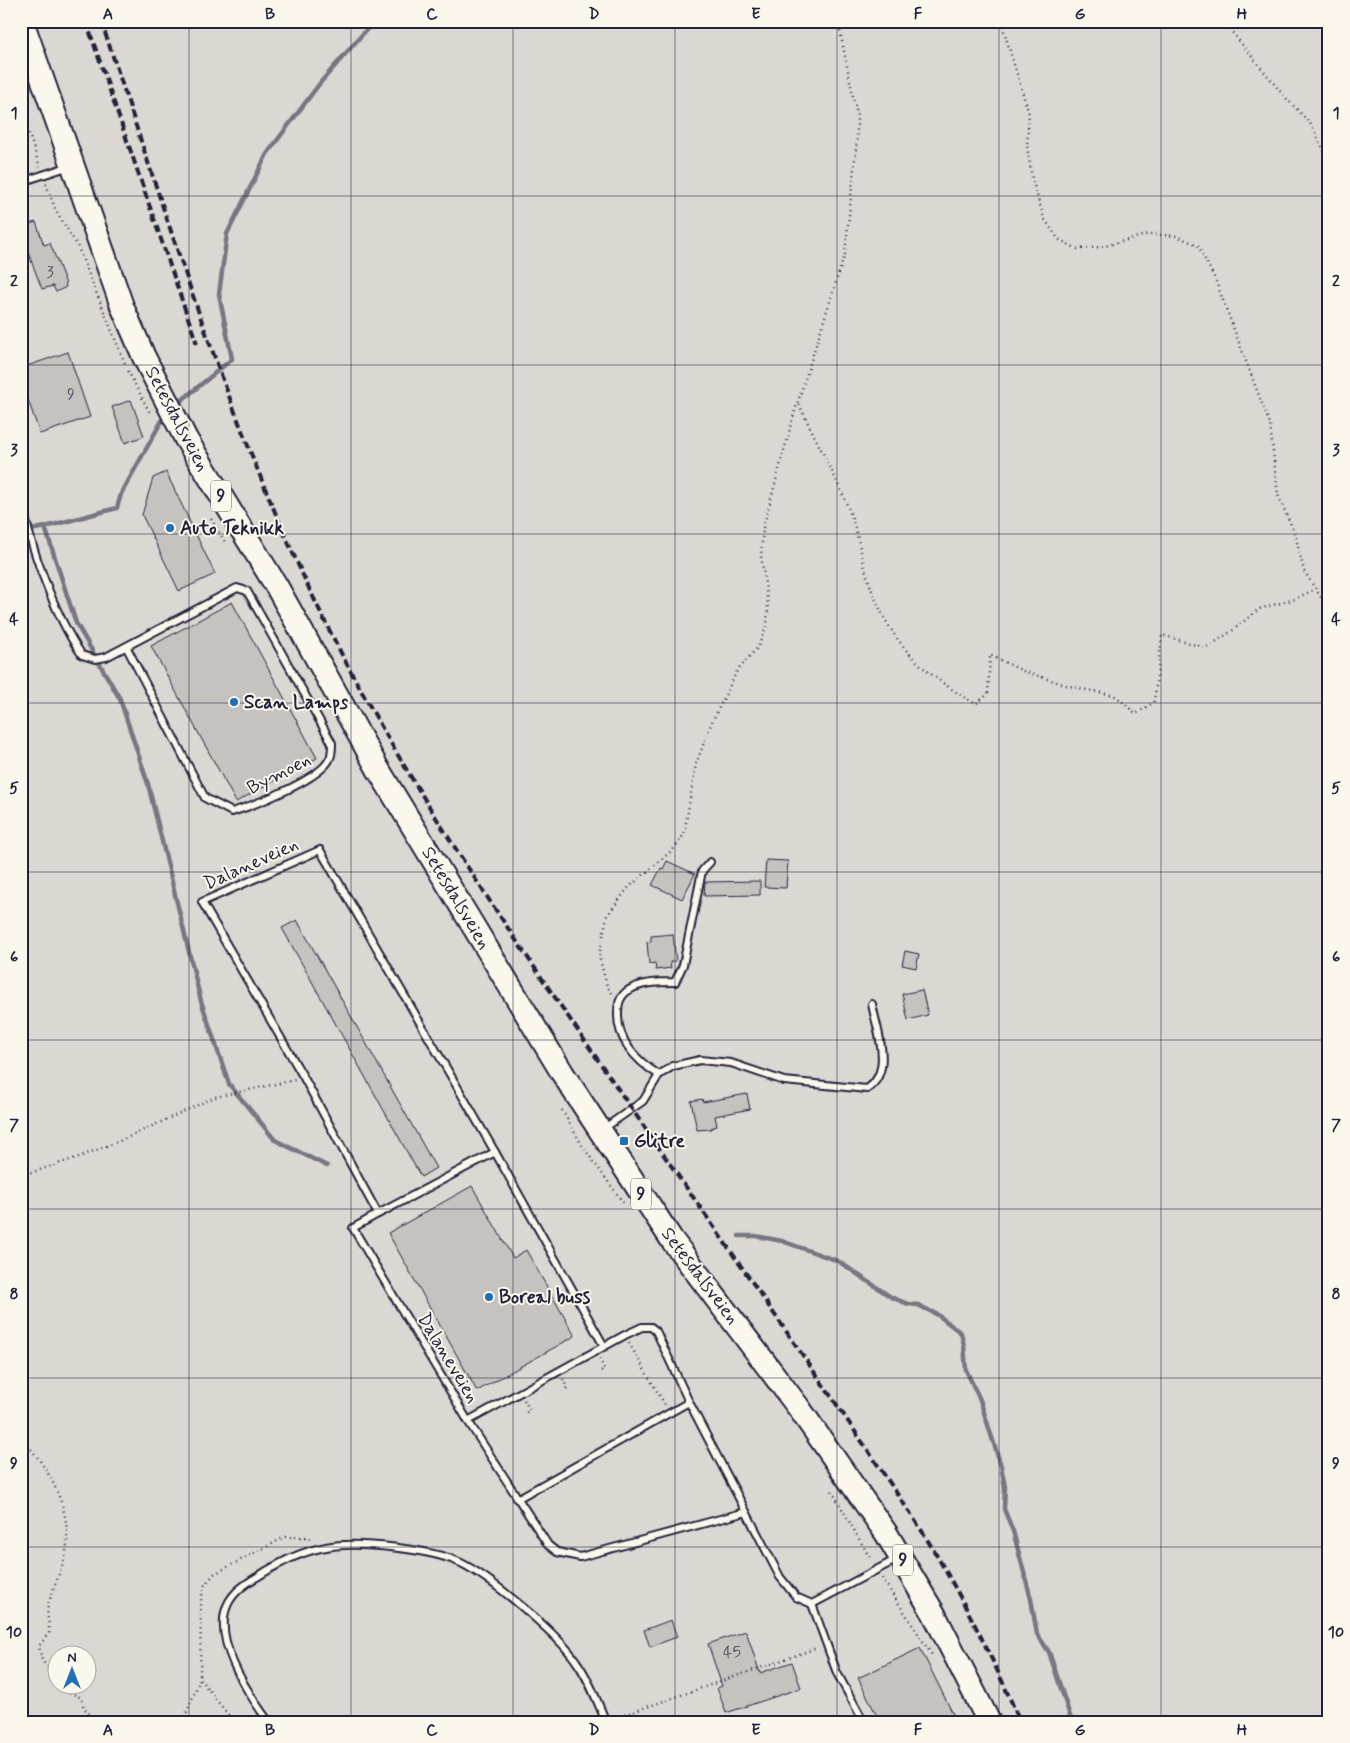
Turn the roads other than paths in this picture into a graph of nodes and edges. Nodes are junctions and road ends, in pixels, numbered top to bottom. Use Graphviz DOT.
graph roads {
  1 [pos="22,21"];
  2 [pos="72,165"];
  3 [pos="21,182"];
  4 [pos="21,494"];
  5 [pos="22,504"];
  6 [pos="127,648"];
  7 [pos="710,862"];
  8 [pos="872,1004"];
  9 [pos="659,1075"];
  10 [pos="599,1131"];
  11 [pos="495,1152"];
  12 [pos="378,1214"];
  13 [pos="604,1346"];
  14 [pos="689,1402"];
  15 [pos="468,1421"];
  16 [pos="517,1499"];
  17 [pos="746,1512"];
  18 [pos="901,1557"];
  19 [pos="812,1604"];
  20 [pos="269,1722"];
  21 [pos="606,1722"];
  22 [pos="864,1722"];
  23 [pos="989,1722"];
  1 -- 2 [label="highway, Setesdalsveien / 9"];
  2 -- 3 [label="lane"];
  2 -- 10 [label="highway, Setesdalsveien / 9"];
  4 -- 5 [label="lane, Bymoen"];
  5 -- 6 [label="lane, Bymoen"];
  6 -- 6 [label="lane, Bymoen"];
  7 -- 9 [label="lane"];
  8 -- 9 [label="lane"];
  9 -- 10 [label="lane"];
  10 -- 18 [label="highway, Setesdalsveien / 9"];
  11 -- 12 [label="lane, Dalaneveien"];
  11 -- 12 [label="lane, Dalaneveien"];
  11 -- 13 [label="lane, Dalaneveien"];
  12 -- 15 [label="lane, Dalaneveien"];
  13 -- 14 [label="lane, Dalaneveien"];
  13 -- 15 [label="lane, Dalaneveien"];
  14 -- 16 [label="lane"];
  14 -- 17 [label="lane, Dalaneveien"];
  15 -- 16 [label="lane"];
  16 -- 17 [label="lane"];
  17 -- 19 [label="lane, Dalaneveien"];
  18 -- 19 [label="lane"];
  18 -- 23 [label="highway, Setesdalsveien / 9"];
  19 -- 22 [label="lane"];
  20 -- 21 [label="lane"];
}
